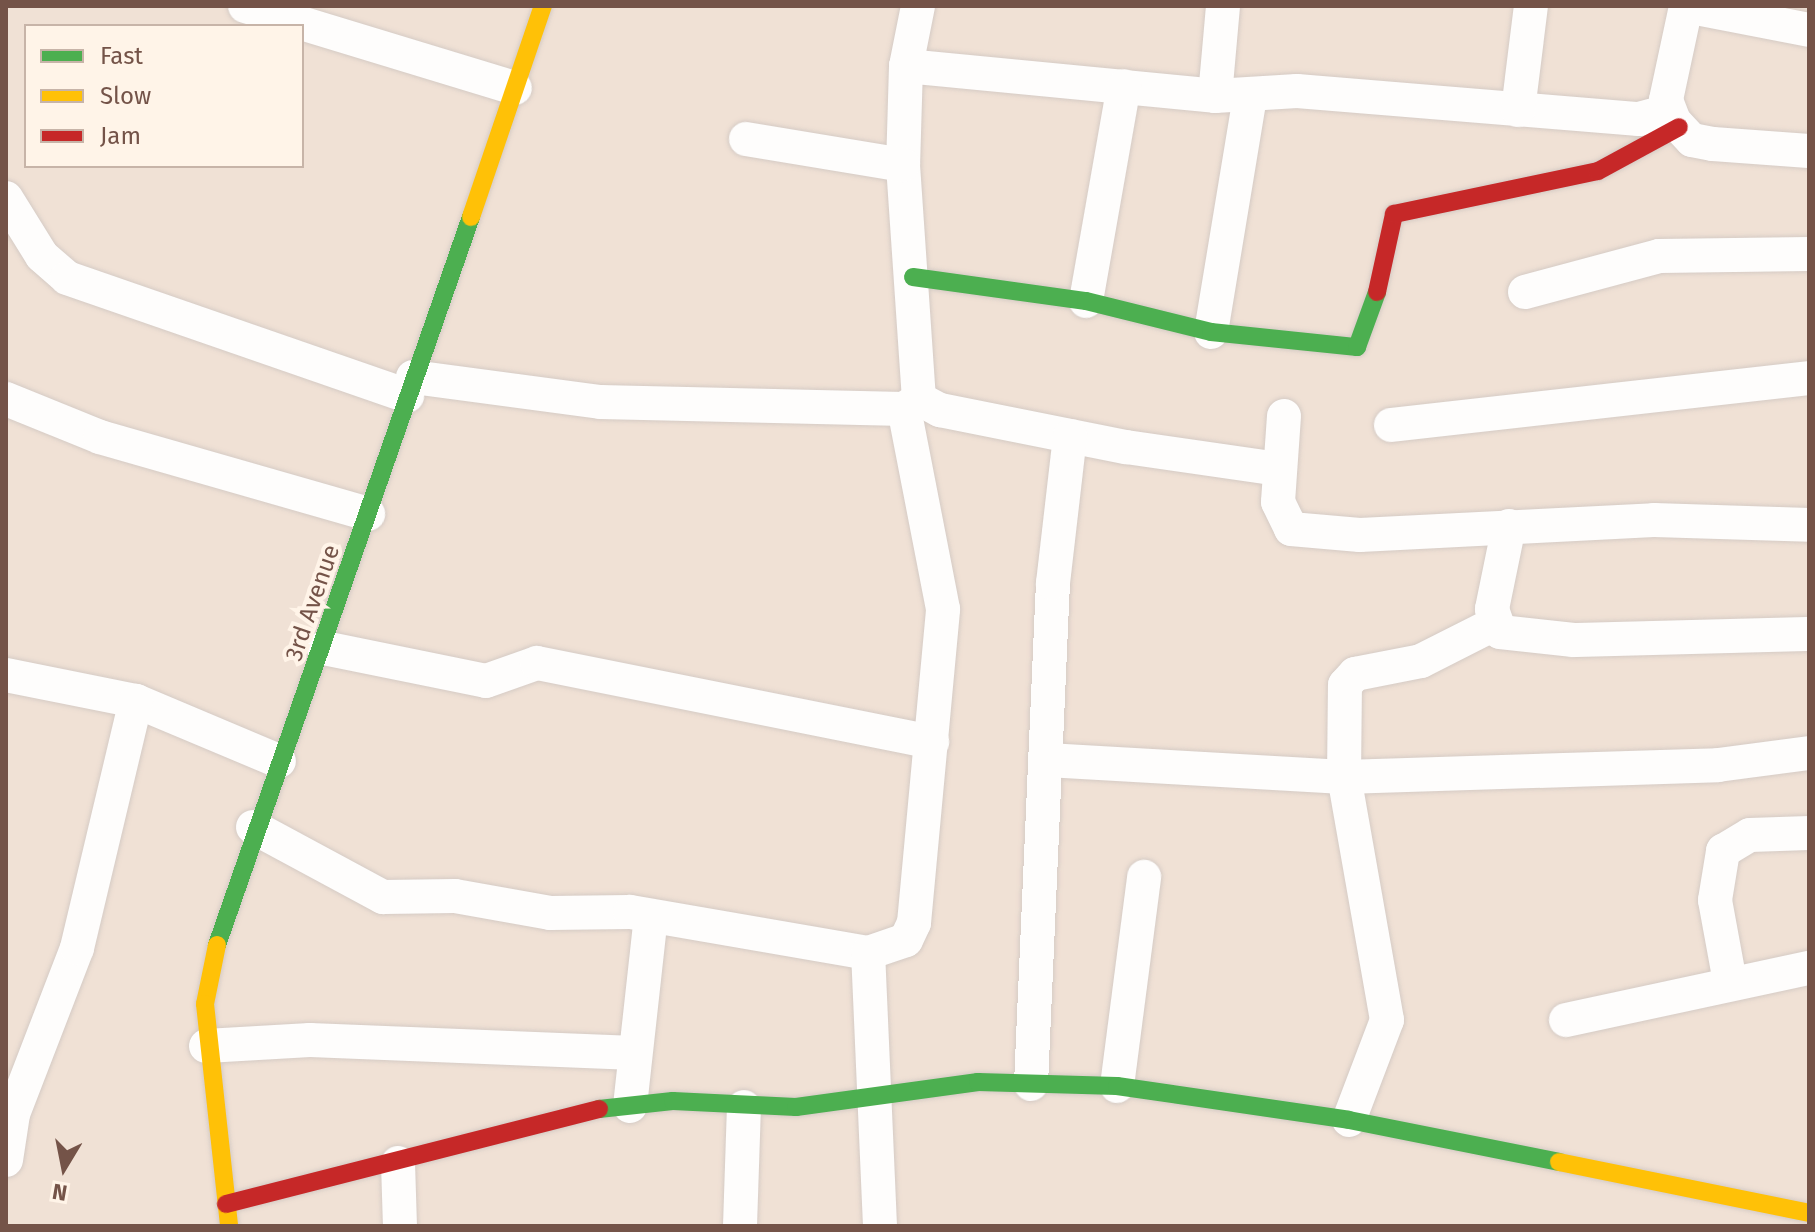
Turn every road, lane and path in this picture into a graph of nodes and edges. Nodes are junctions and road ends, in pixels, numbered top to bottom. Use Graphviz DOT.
graph roads {
  1 [pos="245,6"];
  2 [pos="543,6"];
  3 [pos="918,6"];
  4 [pos="1223,6"];
  5 [pos="1531,6"];
  6 [pos="1685,8"];
  7 [pos="1809,30"];
  8 [pos="906,66"];
  9 [pos="1124,86"];
  10 [pos="515,88"];
  11 [pos="1215,96"];
  12 [pos="1250,96"];
  13 [pos="1518,110"];
  14 [pos="1674,119"];
  15 [pos="746,139"];
  16 [pos="1809,151"];
  17 [pos="903,165"];
  18 [pos="6,198"];
  19 [pos="1809,254"];
  20 [pos="913,277"];
  21 [pos="1525,292"];
  22 [pos="1086,301"];
  23 [pos="1211,332"];
  24 [pos="1809,378"];
  25 [pos="410,386"];
  26 [pos="6,399"];
  27 [pos="912,404"];
  28 [pos="1284,416"];
  29 [pos="1391,425"];
  30 [pos="1070,436"];
  31 [pos="1278,469"];
  32 [pos="368,514"];
  33 [pos="1809,525"];
  34 [pos="1509,526"];
  35 [pos="1492,625"];
  36 [pos="1809,634"];
  37 [pos="324,648"];
  38 [pos="6,675"];
  39 [pos="136,701"];
  40 [pos="932,742"];
  41 [pos="1809,753"];
  42 [pos="1047,760"];
  43 [pos="279,761"];
  44 [pos="1344,777"];
  45 [pos="253,827"];
  46 [pos="1809,833"];
  47 [pos="1144,877"];
  48 [pos="651,916"];
  49 [pos="868,953"];
  50 [pos="1809,968"];
  51 [pos="1730,982"];
  52 [pos="1566,1020"];
  53 [pos="206,1046"];
  54 [pos="635,1053"];
  55 [pos="1031,1084"];
  56 [pos="1117,1086"];
  57 [pos="874,1096"];
  58 [pos="630,1106"];
  59 [pos="744,1107"];
  60 [pos="1349,1120"];
  61 [pos="6,1160"];
  62 [pos="398,1163"];
  63 [pos="226,1204"];
  64 [pos="1809,1213"];
  65 [pos="229,1226"];
  66 [pos="400,1226"];
  67 [pos="740,1226"];
  68 [pos="880,1226"];
  1 -- 10 [label="street"];
  2 -- 10 [label="street, 3rd Avenue"];
  3 -- 8 [label="street"];
  4 -- 11 [label="street"];
  5 -- 13 [label="street"];
  6 -- 7 [label="street"];
  6 -- 14 [label="street"];
  8 -- 9 [label="street"];
  8 -- 17 [label="street"];
  9 -- 11 [label="street"];
  9 -- 22 [label="street"];
  10 -- 25 [label="street, 3rd Avenue"];
  11 -- 12 [label="street"];
  12 -- 13 [label="street"];
  12 -- 23 [label="street"];
  13 -- 14 [label="street"];
  14 -- 16 [label="street"];
  14 -- 23 [label="street"];
  15 -- 17 [label="street"];
  17 -- 20 [label="street"];
  18 -- 25 [label="street"];
  19 -- 21 [label="street"];
  20 -- 22 [label="street"];
  20 -- 27 [label="street"];
  22 -- 23 [label="street"];
  24 -- 29 [label="street"];
  25 -- 27 [label="street"];
  25 -- 32 [label="street, 3rd Avenue"];
  26 -- 32 [label="street"];
  27 -- 30 [label="street"];
  27 -- 40 [label="street"];
  28 -- 31 [label="street"];
  30 -- 31 [label="street"];
  30 -- 42 [label="street"];
  31 -- 34 [label="street"];
  32 -- 37 [label="street, 3rd Avenue"];
  33 -- 34 [label="street"];
  34 -- 35 [label="street"];
  35 -- 36 [label="street"];
  35 -- 44 [label="street"];
  37 -- 40 [label="street"];
  37 -- 43 [label="street, 3rd Avenue"];
  38 -- 39 [label="street"];
  39 -- 43 [label="street"];
  39 -- 61 [label="street"];
  40 -- 49 [label="street"];
  41 -- 44 [label="street"];
  42 -- 44 [label="street"];
  42 -- 55 [label="street"];
  43 -- 45 [label="street, 3rd Avenue"];
  44 -- 60 [label="street"];
  45 -- 48 [label="street"];
  45 -- 53 [label="street, 3rd Avenue"];
  46 -- 51 [label="street"];
  47 -- 56 [label="street"];
  48 -- 49 [label="street"];
  48 -- 54 [label="street"];
  49 -- 57 [label="street"];
  50 -- 51 [label="street"];
  51 -- 52 [label="street"];
  53 -- 54 [label="street"];
  53 -- 63 [label="street, 3rd Avenue"];
  54 -- 58 [label="street"];
  55 -- 56 [label="street"];
  55 -- 57 [label="street"];
  56 -- 60 [label="street"];
  57 -- 59 [label="street"];
  57 -- 68 [label="street"];
  58 -- 59 [label="street"];
  58 -- 62 [label="street"];
  59 -- 67 [label="street"];
  60 -- 64 [label="street"];
  62 -- 63 [label="street"];
  62 -- 66 [label="street"];
  63 -- 65 [label="street, 3rd Avenue"];
}
